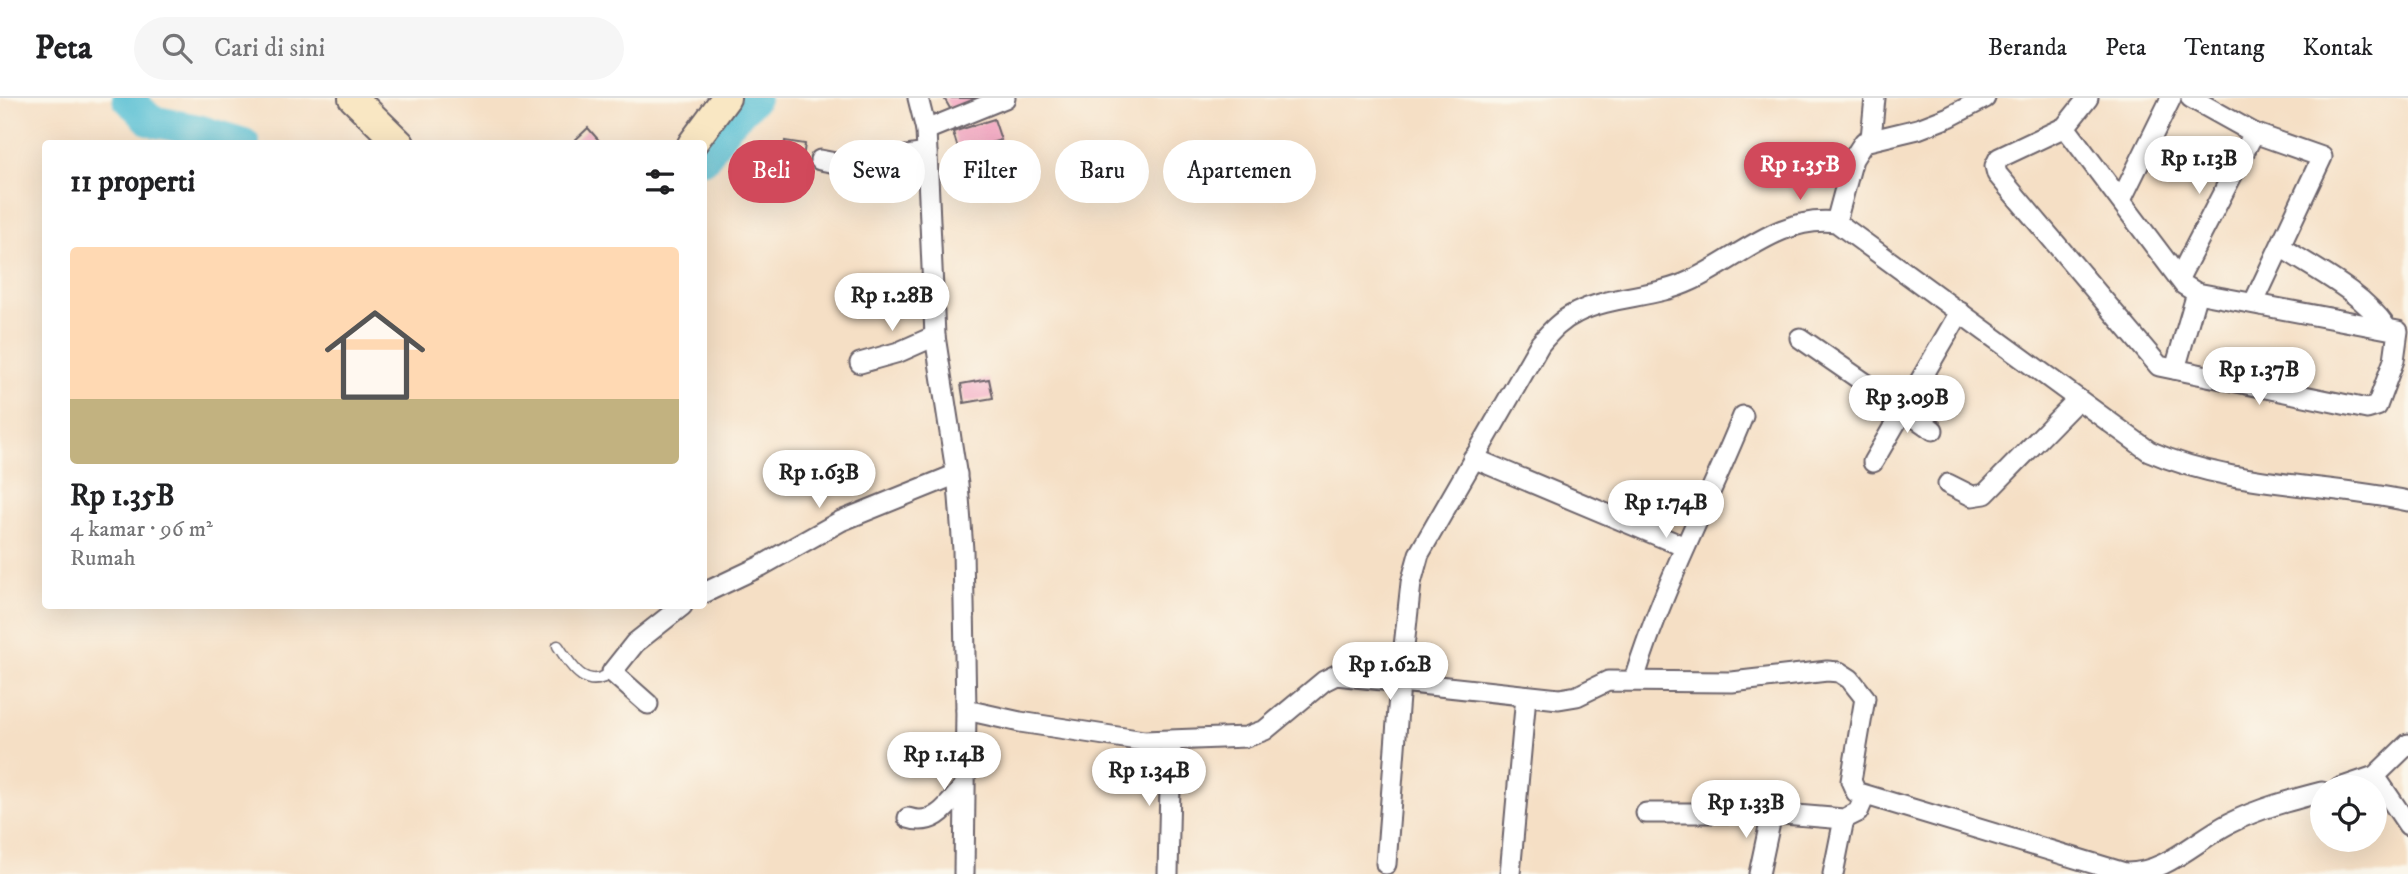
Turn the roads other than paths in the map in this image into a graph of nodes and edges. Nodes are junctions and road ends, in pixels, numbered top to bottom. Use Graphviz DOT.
graph roads {
  1 [pos="353,98"];
  2 [pos="726,98"];
  3 [pos="918,98"];
  4 [pos="1005,98"];
  5 [pos="1875,98"];
  6 [pos="1985,98"];
  7 [pos="2088,98"];
  8 [pos="2171,98"];
  9 [pos="2191,98"];
  10 [pos="2066,127"];
  11 [pos="926,130"];
  12 [pos="2254,133"];
  13 [pos="1871,138"];
  14 [pos="396,140"];
  15 [pos="695,140"];
  16 [pos="928,153"];
  17 [pos="820,160"];
  18 [pos="2121,200"];
  19 [pos="1836,222"];
  20 [pos="2281,247"];
  21 [pos="2179,278"];
  22 [pos="2197,293"];
  23 [pos="2254,302"];
  24 [pos="1960,312"];
  25 [pos="2386,327"];
  26 [pos="935,336"];
  27 [pos="1800,338"];
  28 [pos="860,363"];
  29 [pos="2175,369"];
  30 [pos="2078,399"];
  31 [pos="1904,408"];
  32 [pos="1742,416"];
  33 [pos="1933,430"];
  34 [pos="1473,458"];
  35 [pos="1873,462"];
  36 [pos="957,474"];
  37 [pos="1948,484"];
  38 [pos="2408,501"];
  39 [pos="1685,547"];
  40 [pos="707,592"];
  41 [pos="678,609"];
  42 [pos="558,646"];
  43 [pos="612,672"];
  44 [pos="1634,680"];
  45 [pos="1400,683"];
  46 [pos="1526,696"];
  47 [pos="648,704"];
  48 [pos="967,710"];
  49 [pos="1171,742"];
  50 [pos="2408,744"];
  51 [pos="2376,775"];
  52 [pos="964,786"];
  53 [pos="2387,794"];
  54 [pos="2310,795"];
  55 [pos="1865,796"];
  56 [pos="1646,813"];
  57 [pos="1772,813"];
  58 [pos="908,818"];
  59 [pos="1844,819"];
  60 [pos="2408,825"];
  61 [pos="1386,864"];
  62 [pos="2138,873"];
  63 [pos="964,874"];
  64 [pos="1168,874"];
  65 [pos="1510,874"];
  66 [pos="1759,874"];
  67 [pos="1833,874"];
  1 -- 14 [label="street"];
  2 -- 15 [label="street"];
  3 -- 11 [label="street"];
  4 -- 11 [label="street"];
  5 -- 13 [label="street"];
  6 -- 13 [label="street"];
  7 -- 10 [label="street"];
  8 -- 18 [label="street"];
  9 -- 12 [label="street"];
  10 -- 18 [label="street"];
  10 -- 29 [label="street"];
  11 -- 16 [label="street"];
  12 -- 20 [label="street"];
  12 -- 21 [label="street"];
  13 -- 19 [label="street"];
  16 -- 17 [label="street"];
  16 -- 26 [label="street"];
  18 -- 21 [label="street"];
  19 -- 24 [label="street"];
  19 -- 34 [label="street"];
  20 -- 23 [label="street"];
  20 -- 25 [label="street"];
  21 -- 22 [label="street"];
  22 -- 23 [label="street"];
  22 -- 29 [label="street"];
  23 -- 25 [label="street"];
  24 -- 30 [label="street"];
  24 -- 31 [label="street"];
  25 -- 29 [label="street"];
  26 -- 28 [label="street"];
  26 -- 36 [label="street"];
  27 -- 31 [label="street"];
  30 -- 37 [label="street"];
  30 -- 38 [label="street"];
  31 -- 33 [label="street"];
  31 -- 35 [label="street"];
  32 -- 39 [label="street"];
  34 -- 39 [label="street"];
  34 -- 45 [label="street"];
  36 -- 40 [label="street"];
  36 -- 48 [label="street"];
  39 -- 44 [label="street"];
  41 -- 43 [label="street"];
  42 -- 43 [label="lane"];
  43 -- 47 [label="street"];
  44 -- 46 [label="street"];
  44 -- 55 [label="street"];
  45 -- 46 [label="street"];
  45 -- 49 [label="street"];
  45 -- 61 [label="street"];
  46 -- 65 [label="street"];
  48 -- 49 [label="street"];
  48 -- 52 [label="street"];
  49 -- 64 [label="street"];
  50 -- 51 [label="street"];
  52 -- 58 [label="street"];
  52 -- 63 [label="street"];
  53 -- 60 [label="street"];
  54 -- 62 [label="street"];
  55 -- 59 [label="street"];
  55 -- 62 [label="street"];
  56 -- 57 [label="street"];
  57 -- 59 [label="street"];
  57 -- 66 [label="street"];
  59 -- 67 [label="street"];
}
